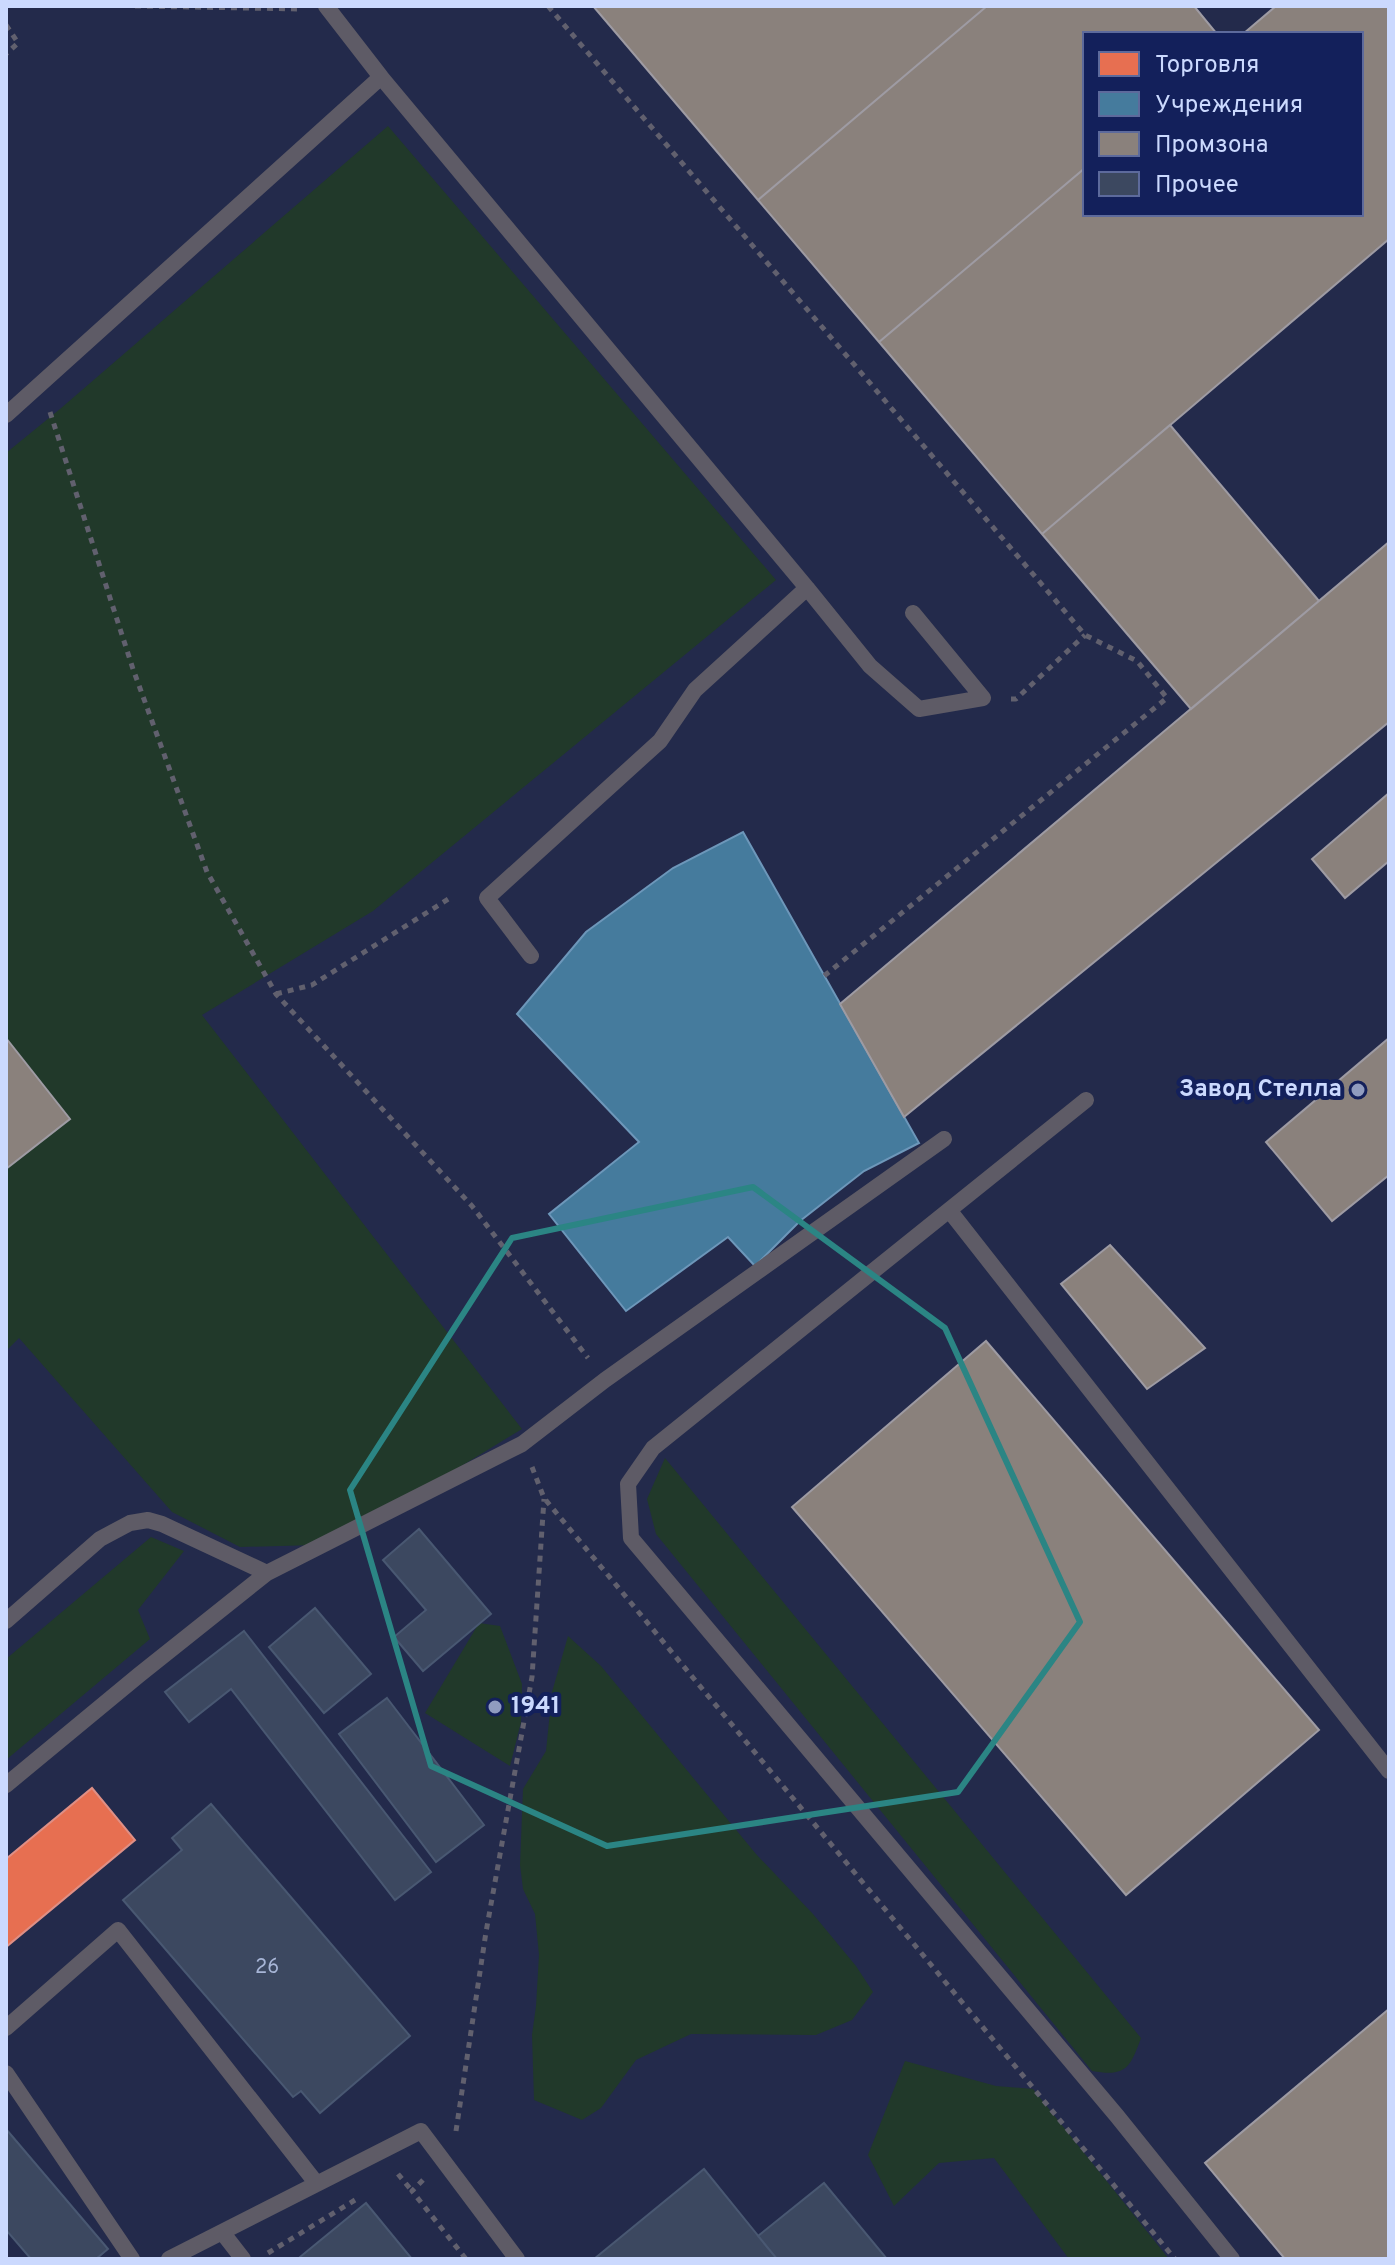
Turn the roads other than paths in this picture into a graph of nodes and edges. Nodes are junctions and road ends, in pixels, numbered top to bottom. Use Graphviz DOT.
graph roads {
  1 [pos="327,8"];
  2 [pos="381,77"];
  3 [pos="6,415"];
  4 [pos="807,588"];
  5 [pos="913,613"];
  6 [pos="531,956"];
  7 [pos="1086,1100"];
  8 [pos="944,1139"];
  9 [pos="949,1210"];
  10 [pos="267,1573"];
  11 [pos="6,1621"];
  12 [pos="1389,1771"];
  13 [pos="6,1785"];
  14 [pos="6,2028"];
  15 [pos="6,2073"];
  16 [pos="317,2184"];
  17 [pos="222,2232"];
  18 [pos="132,2259"];
  19 [pos="169,2259"];
  20 [pos="243,2259"];
  21 [pos="517,2259"];
  22 [pos="1232,2259"];
  1 -- 2 [label="lane"];
  2 -- 3 [label="lane"];
  2 -- 4 [label="lane"];
  4 -- 5 [label="lane"];
  4 -- 6 [label="lane"];
  7 -- 9 [label="lane"];
  8 -- 10 [label="lane"];
  9 -- 12 [label="lane"];
  9 -- 22 [label="lane"];
  10 -- 11 [label="lane"];
  10 -- 13 [label="lane"];
  14 -- 16 [label="lane"];
  15 -- 18 [label="lane"];
  16 -- 17 [label="lane"];
  16 -- 21 [label="lane"];
  17 -- 19 [label="lane"];
  17 -- 20 [label="lane"];
}
